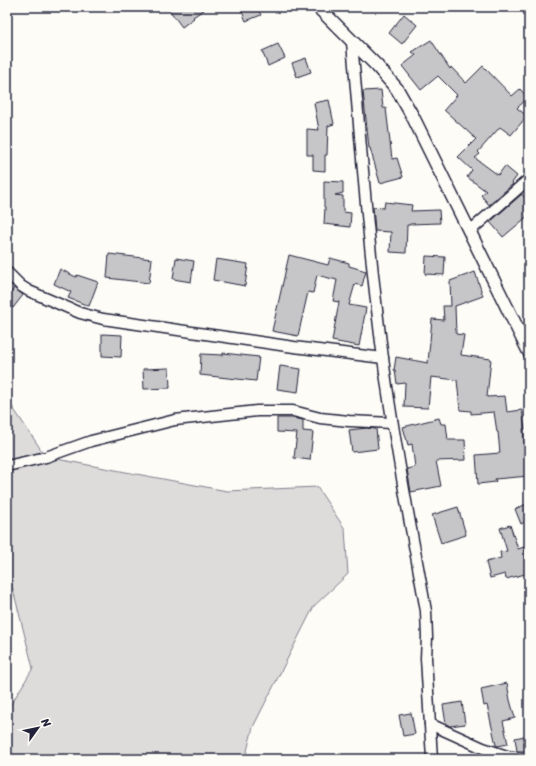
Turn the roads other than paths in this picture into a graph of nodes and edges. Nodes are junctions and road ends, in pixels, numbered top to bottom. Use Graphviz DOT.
graph roads {
  1 [pos="322,8"];
  2 [pos="352,42"];
  3 [pos="529,179"];
  4 [pos="470,231"];
  5 [pos="7,272"];
  6 [pos="529,352"];
  7 [pos="382,358"];
  8 [pos="392,423"];
  9 [pos="7,466"];
  10 [pos="430,724"];
  11 [pos="432,759"];
  12 [pos="528,759"];
  1 -- 2 [label="street"];
  2 -- 4 [label="street"];
  2 -- 7 [label="street"];
  3 -- 4 [label="street"];
  4 -- 6 [label="street"];
  5 -- 7 [label="street"];
  7 -- 8 [label="street"];
  8 -- 9 [label="street"];
  8 -- 10 [label="street"];
  10 -- 11 [label="street"];
  10 -- 12 [label="street"];
}
